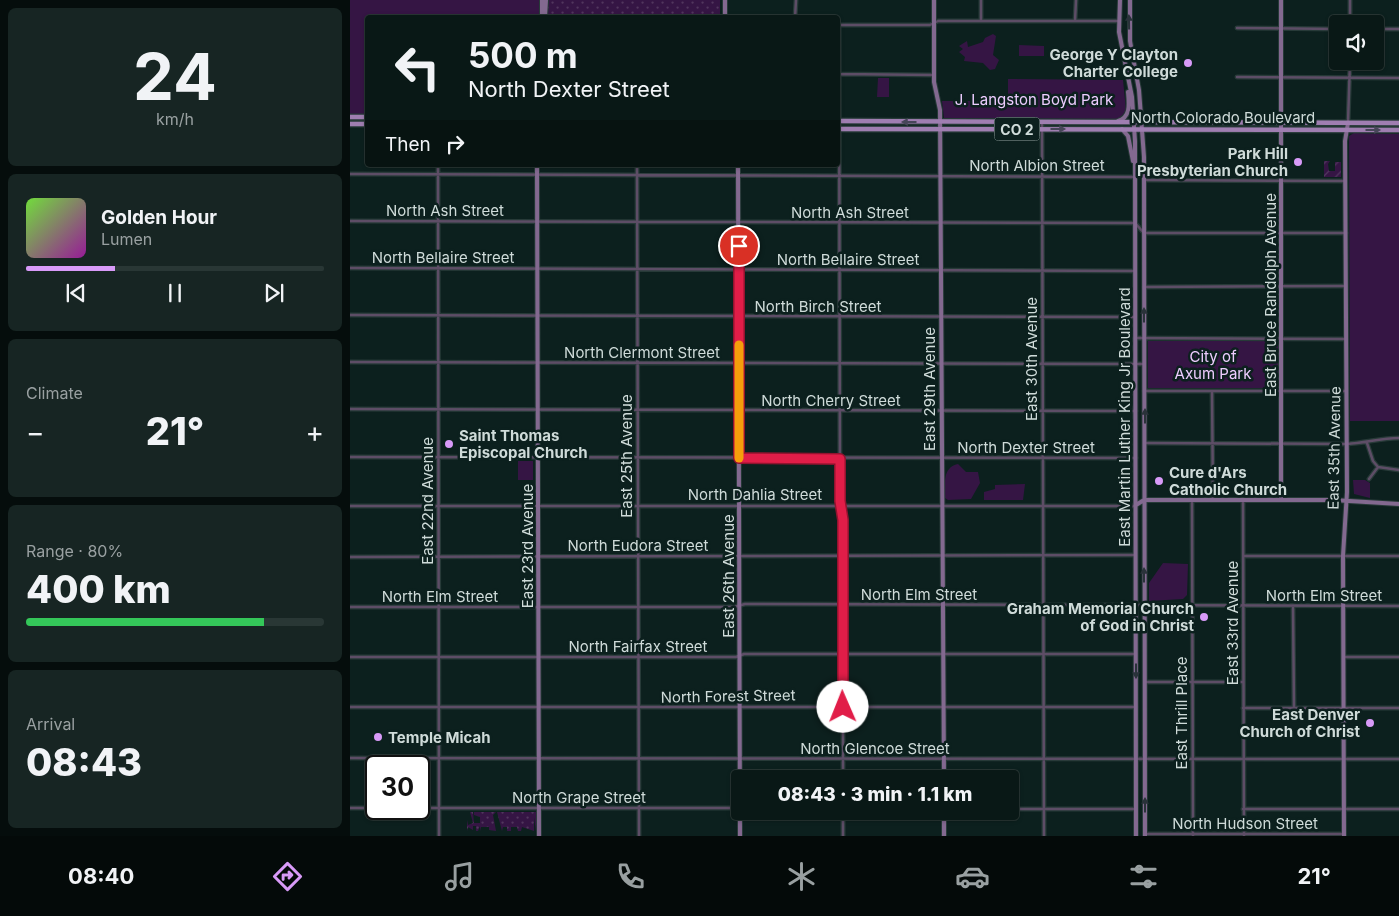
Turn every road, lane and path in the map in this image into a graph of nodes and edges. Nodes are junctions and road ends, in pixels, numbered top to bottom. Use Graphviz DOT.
graph roads {
  1 [pos="544,0"];
  2 [pos="725,0"];
  3 [pos="796,0"];
  4 [pos="934,0"];
  5 [pos="980,0"];
  6 [pos="1076,0"];
  7 [pos="1120,0"];
  8 [pos="1130,0"];
  9 [pos="1281,0"];
  10 [pos="1350,0"];
  11 [pos="543,15"];
  12 [pos="725,15"];
  13 [pos="795,15"];
  14 [pos="1350,15"];
  15 [pos="980,21"];
  16 [pos="1075,21"];
  17 [pos="1119,21"];
  18 [pos="934,23"];
  19 [pos="840,25"];
  20 [pos="1237,28"];
  21 [pos="1281,29"];
  22 [pos="1329,29"];
  23 [pos="1384,29"];
  24 [pos="1399,29"];
  25 [pos="1350,70"];
  26 [pos="840,74"];
  27 [pos="932,74"];
  28 [pos="1128,77"];
  29 [pos="1280,77"];
  30 [pos="1350,77"];
  31 [pos="1237,78"];
  32 [pos="1399,78"];
  33 [pos="350,117"];
  34 [pos="365,117"];
  35 [pos="840,122"];
  36 [pos="940,122"];
  37 [pos="1042,122"];
  38 [pos="1115,122"];
  39 [pos="1134,122"];
  40 [pos="1141,122"];
  41 [pos="1280,123"];
  42 [pos="1348,123"];
  43 [pos="1399,123"];
  44 [pos="350,124"];
  45 [pos="365,124"];
  46 [pos="840,129"];
  47 [pos="940,129"];
  48 [pos="1042,129"];
  49 [pos="1122,129"];
  50 [pos="1134,130"];
  51 [pos="1142,130"];
  52 [pos="1280,130"];
  53 [pos="1346,130"];
  54 [pos="1399,130"];
  55 [pos="438,167"];
  56 [pos="537,167"];
  57 [pos="637,167"];
  58 [pos="738,167"];
  59 [pos="839,167"];
  60 [pos="1135,170"];
  61 [pos="350,174"];
  62 [pos="438,174"];
  63 [pos="537,174"];
  64 [pos="637,175"];
  65 [pos="738,176"];
  66 [pos="839,176"];
  67 [pos="938,176"];
  68 [pos="1042,176"];
  69 [pos="1135,177"];
  70 [pos="1144,180"];
  71 [pos="1346,180"];
  72 [pos="1281,181"];
  73 [pos="350,221"];
  74 [pos="438,221"];
  75 [pos="537,222"];
  76 [pos="637,222"];
  77 [pos="738,223"];
  78 [pos="839,223"];
  79 [pos="940,223"];
  80 [pos="1042,223"];
  81 [pos="1135,224"];
  82 [pos="1144,233"];
  83 [pos="1281,233"];
  84 [pos="1346,233"];
  85 [pos="350,268"];
  86 [pos="438,268"];
  87 [pos="538,269"];
  88 [pos="637,270"];
  89 [pos="739,270"];
  90 [pos="839,270"];
  91 [pos="940,270"];
  92 [pos="1043,270"];
  93 [pos="1135,271"];
  94 [pos="1144,286"];
  95 [pos="1281,286"];
  96 [pos="1346,286"];
  97 [pos="350,315"];
  98 [pos="438,315"];
  99 [pos="538,316"];
  100 [pos="637,317"];
  101 [pos="739,317"];
  102 [pos="839,317"];
  103 [pos="940,317"];
  104 [pos="1043,317"];
  105 [pos="1135,317"];
  106 [pos="1135,338"];
  107 [pos="1144,338"];
  108 [pos="1281,338"];
  109 [pos="1346,339"];
  110 [pos="350,362"];
  111 [pos="438,362"];
  112 [pos="538,363"];
  113 [pos="637,364"];
  114 [pos="739,364"];
  115 [pos="840,364"];
  116 [pos="940,364"];
  117 [pos="1043,364"];
  118 [pos="1136,364"];
  119 [pos="1144,364"];
  120 [pos="1147,391"];
  121 [pos="1212,391"];
  122 [pos="1282,391"];
  123 [pos="1346,391"];
  124 [pos="350,409"];
  125 [pos="438,410"];
  126 [pos="538,410"];
  127 [pos="637,410"];
  128 [pos="739,411"];
  129 [pos="1043,411"];
  130 [pos="1134,411"];
  131 [pos="840,412"];
  132 [pos="940,412"];
  133 [pos="1399,438"];
  134 [pos="1367,443"];
  135 [pos="1145,444"];
  136 [pos="1213,444"];
  137 [pos="1282,444"];
  138 [pos="1347,444"];
  139 [pos="350,456"];
  140 [pos="439,457"];
  141 [pos="538,457"];
  142 [pos="638,458"];
  143 [pos="739,458"];
  144 [pos="1043,458"];
  145 [pos="1134,458"];
  146 [pos="840,459"];
  147 [pos="941,459"];
  148 [pos="1378,467"];
  149 [pos="1399,470"];
  150 [pos="1369,479"];
  151 [pos="1144,500"];
  152 [pos="1190,500"];
  153 [pos="1213,500"];
  154 [pos="1243,500"];
  155 [pos="1281,500"];
  156 [pos="1345,501"];
  157 [pos="1399,504"];
  158 [pos="538,505"];
  159 [pos="350,506"];
  160 [pos="439,506"];
  161 [pos="638,506"];
  162 [pos="739,506"];
  163 [pos="841,506"];
  164 [pos="941,506"];
  165 [pos="1043,506"];
  166 [pos="1136,506"];
  167 [pos="843,555"];
  168 [pos="943,555"];
  169 [pos="1044,555"];
  170 [pos="1135,555"];
  171 [pos="538,556"];
  172 [pos="739,556"];
  173 [pos="1244,556"];
  174 [pos="1343,556"];
  175 [pos="1399,556"];
  176 [pos="350,557"];
  177 [pos="439,557"];
  178 [pos="638,557"];
  179 [pos="843,605"];
  180 [pos="943,605"];
  181 [pos="1044,605"];
  182 [pos="1136,605"];
  183 [pos="739,606"];
  184 [pos="1144,606"];
  185 [pos="1192,606"];
  186 [pos="1244,606"];
  187 [pos="1293,606"];
  188 [pos="1343,606"];
  189 [pos="1399,606"];
  190 [pos="350,607"];
  191 [pos="439,607"];
  192 [pos="538,607"];
  193 [pos="638,607"];
  194 [pos="843,654"];
  195 [pos="943,654"];
  196 [pos="1044,654"];
  197 [pos="1136,654"];
  198 [pos="739,656"];
  199 [pos="350,657"];
  200 [pos="439,657"];
  201 [pos="539,657"];
  202 [pos="1344,657"];
  203 [pos="1399,657"];
  204 [pos="638,658"];
  205 [pos="1145,682"];
  206 [pos="1192,682"];
  207 [pos="1243,682"];
  208 [pos="740,707"];
  209 [pos="843,707"];
  210 [pos="944,707"];
  211 [pos="1044,707"];
  212 [pos="1136,707"];
  213 [pos="350,708"];
  214 [pos="439,708"];
  215 [pos="539,708"];
  216 [pos="638,708"];
  217 [pos="1243,708"];
  218 [pos="1294,708"];
  219 [pos="1344,708"];
  220 [pos="1399,708"];
  221 [pos="439,757"];
  222 [pos="350,758"];
  223 [pos="539,758"];
  224 [pos="1145,758"];
  225 [pos="1193,758"];
  226 [pos="1243,758"];
  227 [pos="740,759"];
  228 [pos="944,759"];
  229 [pos="1044,759"];
  230 [pos="1344,759"];
  231 [pos="1399,759"];
  232 [pos="638,760"];
  233 [pos="843,760"];
  234 [pos="1136,760"];
  235 [pos="740,770"];
  236 [pos="844,770"];
  237 [pos="944,770"];
  238 [pos="350,808"];
  239 [pos="365,808"];
  240 [pos="430,808"];
  241 [pos="439,808"];
  242 [pos="539,808"];
  243 [pos="639,808"];
  244 [pos="731,808"];
  245 [pos="1019,809"];
  246 [pos="1044,809"];
  247 [pos="1137,809"];
  248 [pos="1243,809"];
  249 [pos="1344,809"];
  250 [pos="1399,809"];
  251 [pos="740,820"];
  252 [pos="843,820"];
  253 [pos="944,820"];
  254 [pos="1145,835"];
  255 [pos="1193,835"];
  256 [pos="1244,835"];
  257 [pos="1344,835"];
  258 [pos="439,836"];
  259 [pos="539,836"];
  260 [pos="639,836"];
  261 [pos="740,836"];
  262 [pos="843,836"];
  263 [pos="944,836"];
  264 [pos="1044,836"];
  265 [pos="1136,836"];
  1 -- 11 [label="street"];
  2 -- 12 [label="street"];
  3 -- 13 [label="street"];
  4 -- 18 [label="street, East 29th Avenue"];
  5 -- 15 [label="street"];
  6 -- 16 [label="street"];
  7 -- 17 [label="street, East Martin Luther King Jr Boulevard"];
  40 -- 8 [label="street, East Martin Luther King Jr Boulevard, one-way"];
  9 -- 21 [label="street, East Bruce Randolph Avenue"];
  10 -- 14 [label="street"];
  15 -- 16 [label="street"];
  15 -- 18 [label="street"];
  16 -- 17 [label="street"];
  17 -- 28 [label="street, East Martin Luther King Jr Boulevard"];
  18 -- 19 [label="street"];
  18 -- 27 [label="street, East 29th Avenue"];
  20 -- 21 [label="street"];
  21 -- 22 [label="street"];
  21 -- 29 [label="street, East Bruce Randolph Avenue"];
  23 -- 24 [label="street"];
  25 -- 30 [label="street, East 35th Avenue"];
  26 -- 27 [label="street"];
  27 -- 36 [label="street, East 29th Avenue"];
  28 -- 38 [label="street"];
  28 -- 39 [label="street, East Martin Luther King Jr Boulevard"];
  29 -- 30 [label="street"];
  29 -- 31 [label="street"];
  29 -- 41 [label="street, East Bruce Randolph Avenue"];
  30 -- 32 [label="street"];
  30 -- 42 [label="street, East 35th Avenue"];
  33 -- 34 [label="main road"];
  36 -- 35 [label="main road, North Colorado Boulevard / CO 2, one-way"];
  36 -- 37 [label="main road, North Colorado Boulevard / CO 2"];
  36 -- 47 [label="street, East 29th Avenue"];
  37 -- 38 [label="main road, North Colorado Boulevard / CO 2"];
  37 -- 48 [label="street, East 30th Avenue"];
  38 -- 39 [label="main road, North Colorado Boulevard / CO 2"];
  39 -- 40 [label="main road, North Colorado Boulevard / CO 2"];
  39 -- 50 [label="street, East Martin Luther King Jr Boulevard"];
  40 -- 41 [label="main road, North Colorado Boulevard / CO 2"];
  40 -- 51 [label="street, East Martin Luther King Jr Boulevard"];
  41 -- 42 [label="main road, North Colorado Boulevard / CO 2"];
  41 -- 52 [label="street, East Bruce Randolph Avenue"];
  42 -- 43 [label="main road, North Colorado Boulevard / CO 2"];
  42 -- 53 [label="street, East 35th Avenue"];
  44 -- 45 [label="main road"];
  46 -- 47 [label="main road, North Colorado Boulevard / CO 2"];
  47 -- 48 [label="main road, North Colorado Boulevard / CO 2"];
  47 -- 67 [label="street, East 29th Avenue"];
  48 -- 49 [label="main road, North Colorado Boulevard / CO 2, one-way"];
  48 -- 68 [label="street, East 30th Avenue"];
  49 -- 50 [label="main road, North Colorado Boulevard / CO 2"];
  49 -- 60 [label="street"];
  50 -- 51 [label="main road, North Colorado Boulevard / CO 2"];
  50 -- 60 [label="street, East Martin Luther King Jr Boulevard"];
  51 -- 52 [label="main road, North Colorado Boulevard / CO 2"];
  51 -- 70 [label="street, East Martin Luther King Jr Boulevard"];
  52 -- 53 [label="main road, North Colorado Boulevard / CO 2"];
  52 -- 72 [label="street, East Bruce Randolph Avenue"];
  53 -- 54 [label="main road, North Colorado Boulevard / CO 2, one-way"];
  53 -- 71 [label="street, East 35th Avenue"];
  55 -- 62 [label="street, East 22nd Avenue"];
  56 -- 63 [label="street, East 23rd Avenue"];
  57 -- 64 [label="street, East 25th Avenue"];
  58 -- 65 [label="street, East 26th Avenue"];
  59 -- 66 [label="street"];
  60 -- 69 [label="street, East Martin Luther King Jr Boulevard"];
  61 -- 62 [label="street, North Albion Street"];
  62 -- 63 [label="street, North Albion Street"];
  62 -- 74 [label="street, East 22nd Avenue"];
  63 -- 64 [label="street, North Albion Street"];
  63 -- 75 [label="street, East 23rd Avenue"];
  64 -- 65 [label="street, North Albion Street"];
  64 -- 76 [label="street, East 25th Avenue"];
  65 -- 66 [label="street, North Albion Street"];
  65 -- 77 [label="street, East 26th Avenue"];
  66 -- 67 [label="street, North Albion Street"];
  66 -- 78 [label="street"];
  67 -- 68 [label="street, North Albion Street"];
  67 -- 79 [label="street, East 29th Avenue"];
  68 -- 69 [label="street, North Albion Street"];
  68 -- 80 [label="street, East 30th Avenue"];
  69 -- 81 [label="street, East Martin Luther King Jr Boulevard"];
  70 -- 72 [label="street"];
  70 -- 82 [label="street, East Martin Luther King Jr Boulevard"];
  71 -- 72 [label="street"];
  71 -- 84 [label="street, East 35th Avenue"];
  72 -- 83 [label="street, East Bruce Randolph Avenue"];
  73 -- 74 [label="street, North Ash Street"];
  74 -- 75 [label="street, North Ash Street"];
  74 -- 86 [label="street, East 22nd Avenue"];
  75 -- 76 [label="street, North Ash Street"];
  75 -- 87 [label="street, East 23rd Avenue"];
  76 -- 77 [label="street, North Ash Street"];
  76 -- 88 [label="street, East 25th Avenue"];
  77 -- 78 [label="street, North Ash Street"];
  77 -- 89 [label="street, East 26th Avenue"];
  78 -- 79 [label="street, North Ash Street"];
  78 -- 90 [label="street"];
  79 -- 80 [label="street, North Ash Street"];
  79 -- 91 [label="street, East 29th Avenue"];
  80 -- 81 [label="street, North Ash Street"];
  80 -- 92 [label="street, East 30th Avenue"];
  81 -- 82 [label="street"];
  81 -- 93 [label="street, East Martin Luther King Jr Boulevard"];
  82 -- 83 [label="street"];
  82 -- 94 [label="street, East Martin Luther King Jr Boulevard"];
  83 -- 84 [label="street"];
  83 -- 95 [label="street, East Bruce Randolph Avenue"];
  84 -- 96 [label="street, East 35th Avenue"];
  85 -- 86 [label="street, North Bellaire Street"];
  86 -- 87 [label="street, North Bellaire Street"];
  86 -- 98 [label="street, East 22nd Avenue"];
  87 -- 88 [label="street, North Bellaire Street"];
  87 -- 99 [label="street, East 23rd Avenue"];
  88 -- 89 [label="street, North Bellaire Street"];
  88 -- 100 [label="street, East 25th Avenue"];
  89 -- 90 [label="street, North Bellaire Street"];
  89 -- 101 [label="street, East 26th Avenue"];
  90 -- 91 [label="street, North Bellaire Street"];
  90 -- 102 [label="street"];
  91 -- 92 [label="street, North Bellaire Street"];
  91 -- 103 [label="street, East 29th Avenue"];
  92 -- 93 [label="street, North Bellaire Street"];
  92 -- 104 [label="street, East 30th Avenue"];
  93 -- 105 [label="street, East Martin Luther King Jr Boulevard"];
  94 -- 95 [label="street"];
  107 -- 94 [label="street, East Martin Luther King Jr Boulevard, one-way"];
  95 -- 96 [label="street"];
  95 -- 108 [label="street, East Bruce Randolph Avenue"];
  96 -- 109 [label="street, East 35th Avenue"];
  97 -- 98 [label="street, North Birch Street"];
  98 -- 99 [label="street, North Birch Street"];
  98 -- 111 [label="street, East 22nd Avenue"];
  99 -- 100 [label="street, North Birch Street"];
  99 -- 112 [label="street, East 23rd Avenue"];
  100 -- 101 [label="street, North Birch Street"];
  100 -- 113 [label="street, East 25th Avenue"];
  101 -- 102 [label="street, North Birch Street"];
  101 -- 114 [label="street, East 26th Avenue"];
  102 -- 103 [label="street, North Birch Street"];
  102 -- 115 [label="street"];
  103 -- 104 [label="street, North Birch Street"];
  103 -- 116 [label="street, East 29th Avenue"];
  104 -- 105 [label="street, North Birch Street"];
  104 -- 117 [label="street, East 30th Avenue"];
  105 -- 106 [label="street, East Martin Luther King Jr Boulevard"];
  106 -- 107 [label="street"];
  106 -- 118 [label="street, East Martin Luther King Jr Boulevard"];
  107 -- 108 [label="street"];
  107 -- 119 [label="street, East Martin Luther King Jr Boulevard"];
  108 -- 109 [label="street"];
  108 -- 122 [label="street, East Bruce Randolph Avenue"];
  109 -- 123 [label="street, East 35th Avenue"];
  110 -- 111 [label="street, North Clermont Street"];
  111 -- 112 [label="street, North Clermont Street"];
  111 -- 125 [label="street, East 22nd Avenue"];
  112 -- 113 [label="street, North Clermont Street"];
  112 -- 126 [label="street, East 23rd Avenue"];
  113 -- 114 [label="street, North Clermont Street"];
  113 -- 127 [label="street, East 25th Avenue"];
  114 -- 115 [label="street, North Clermont Street"];
  114 -- 128 [label="street, East 26th Avenue"];
  115 -- 116 [label="street, North Clermont Street"];
  115 -- 131 [label="street"];
  116 -- 117 [label="street, North Clermont Street"];
  116 -- 132 [label="street, East 29th Avenue"];
  117 -- 118 [label="street, North Clermont Street"];
  117 -- 129 [label="street, East 30th Avenue"];
  118 -- 119 [label="street, North Clermont Street"];
  118 -- 130 [label="street, East Martin Luther King Jr Boulevard"];
  119 -- 120 [label="street, East Martin Luther King Jr Boulevard"];
  120 -- 121 [label="street"];
  135 -- 120 [label="street, East Martin Luther King Jr Boulevard, one-way"];
  121 -- 122 [label="street"];
  121 -- 136 [label="street"];
  122 -- 123 [label="street"];
  122 -- 137 [label="street, East Bruce Randolph Avenue"];
  123 -- 138 [label="street, East 35th Avenue"];
  124 -- 125 [label="street, North Cherry Street"];
  125 -- 126 [label="street, North Cherry Street"];
  125 -- 140 [label="street, East 22nd Avenue"];
  126 -- 127 [label="street, North Cherry Street"];
  126 -- 141 [label="street, East 23rd Avenue"];
  127 -- 128 [label="street, North Cherry Street"];
  127 -- 142 [label="street, East 25th Avenue"];
  128 -- 131 [label="street, North Cherry Street"];
  128 -- 143 [label="street, East 26th Avenue"];
  129 -- 130 [label="street, North Cherry Street"];
  129 -- 132 [label="street, North Cherry Street"];
  129 -- 144 [label="street, East 30th Avenue"];
  130 -- 145 [label="street, East Martin Luther King Jr Boulevard"];
  131 -- 132 [label="street, North Cherry Street"];
  131 -- 146 [label="street"];
  132 -- 147 [label="street, East 29th Avenue"];
  133 -- 134 [label="street"];
  134 -- 138 [label="street"];
  134 -- 148 [label="street"];
  135 -- 136 [label="street"];
  135 -- 151 [label="street, East Martin Luther King Jr Boulevard"];
  136 -- 137 [label="street"];
  136 -- 153 [label="street"];
  137 -- 138 [label="street"];
  137 -- 155 [label="street, East Bruce Randolph Avenue"];
  138 -- 156 [label="street, East 35th Avenue"];
  139 -- 140 [label="street, North Dexter Street"];
  140 -- 141 [label="street, North Dexter Street"];
  140 -- 160 [label="street, East 22nd Avenue"];
  141 -- 142 [label="street, North Dexter Street"];
  141 -- 158 [label="street, East 23rd Avenue"];
  142 -- 143 [label="street, North Dexter Street"];
  142 -- 161 [label="street, East 25th Avenue"];
  143 -- 146 [label="street, North Dexter Street"];
  143 -- 162 [label="street, East 26th Avenue"];
  144 -- 145 [label="street, North Dexter Street"];
  144 -- 147 [label="street, North Dexter Street"];
  144 -- 165 [label="street, East 30th Avenue"];
  145 -- 166 [label="street, East Martin Luther King Jr Boulevard"];
  146 -- 147 [label="street, North Dexter Street"];
  146 -- 163 [label="street"];
  147 -- 164 [label="street, East 29th Avenue"];
  148 -- 149 [label="street"];
  148 -- 150 [label="street"];
  151 -- 152 [label="street"];
  151 -- 166 [label="street"];
  184 -- 151 [label="street, East Martin Luther King Jr Boulevard, one-way"];
  152 -- 153 [label="street"];
  152 -- 185 [label="street, East Thrill Place"];
  153 -- 154 [label="street"];
  154 -- 155 [label="street"];
  154 -- 173 [label="street, East 33rd Avenue"];
  155 -- 156 [label="street"];
  156 -- 157 [label="street"];
  156 -- 174 [label="street, East 35th Avenue"];
  158 -- 160 [label="street, North Dahlia Street"];
  158 -- 161 [label="street, North Dahlia Street"];
  158 -- 171 [label="street, East 23rd Avenue"];
  159 -- 160 [label="street, North Dahlia Street"];
  160 -- 177 [label="street, East 22nd Avenue"];
  161 -- 162 [label="street, North Dahlia Street"];
  161 -- 178 [label="street, East 25th Avenue"];
  162 -- 163 [label="street, North Dahlia Street"];
  162 -- 172 [label="street, East 26th Avenue"];
  163 -- 164 [label="street, North Dahlia Street"];
  163 -- 167 [label="street"];
  164 -- 165 [label="street, North Dahlia Street"];
  164 -- 168 [label="street, East 29th Avenue"];
  165 -- 166 [label="street, North Dahlia Street"];
  165 -- 169 [label="street, East 30th Avenue"];
  166 -- 170 [label="street, East Martin Luther King Jr Boulevard"];
  167 -- 168 [label="street, North Eudora Street"];
  167 -- 172 [label="street, North Eudora Street"];
  167 -- 179 [label="street"];
  168 -- 169 [label="street, North Eudora Street"];
  168 -- 180 [label="street, East 29th Avenue"];
  169 -- 170 [label="street, North Eudora Street"];
  169 -- 181 [label="street, East 30th Avenue"];
  170 -- 182 [label="street, East Martin Luther King Jr Boulevard"];
  171 -- 177 [label="street, North Eudora Street"];
  171 -- 178 [label="street, North Eudora Street"];
  171 -- 192 [label="street, East 23rd Avenue"];
  172 -- 178 [label="street, North Eudora Street"];
  172 -- 183 [label="street, East 26th Avenue"];
  173 -- 174 [label="street"];
  173 -- 186 [label="street, East 33rd Avenue"];
  174 -- 175 [label="street"];
  174 -- 188 [label="street, East 35th Avenue"];
  176 -- 177 [label="street, North Eudora Street"];
  177 -- 191 [label="street, East 22nd Avenue"];
  178 -- 193 [label="street, East 25th Avenue"];
  179 -- 180 [label="street, North Elm Street"];
  179 -- 183 [label="street, North Elm Street"];
  179 -- 194 [label="street"];
  180 -- 181 [label="street, North Elm Street"];
  180 -- 195 [label="street, East 29th Avenue"];
  181 -- 182 [label="street, North Elm Street"];
  181 -- 196 [label="street, East 30th Avenue"];
  182 -- 184 [label="street, North Elm Street"];
  182 -- 197 [label="street, East Martin Luther King Jr Boulevard"];
  183 -- 193 [label="street, North Elm Street"];
  183 -- 198 [label="street, East 26th Avenue"];
  184 -- 185 [label="street, North Elm Street"];
  184 -- 205 [label="street, East Martin Luther King Jr Boulevard"];
  185 -- 186 [label="street, North Elm Street"];
  185 -- 206 [label="street, East Thrill Place"];
  186 -- 187 [label="street, North Elm Street"];
  186 -- 207 [label="street, East 33rd Avenue"];
  187 -- 188 [label="street, North Elm Street"];
  187 -- 218 [label="street"];
  188 -- 189 [label="street, North Elm Street"];
  188 -- 202 [label="street, East 35th Avenue"];
  190 -- 191 [label="street, North Elm Street"];
  191 -- 192 [label="street, North Elm Street"];
  191 -- 200 [label="street, East 22nd Avenue"];
  192 -- 193 [label="street, North Elm Street"];
  192 -- 201 [label="street, East 23rd Avenue"];
  193 -- 204 [label="street, East 25th Avenue"];
  194 -- 195 [label="street, North Fairfax Street"];
  194 -- 198 [label="street, North Fairfax Street"];
  194 -- 209 [label="street"];
  195 -- 196 [label="street, North Fairfax Street"];
  195 -- 210 [label="street, East 29th Avenue"];
  196 -- 197 [label="street, North Fairfax Street"];
  196 -- 211 [label="street, East 30th Avenue"];
  197 -- 212 [label="street, East Martin Luther King Jr Boulevard, one-way"];
  198 -- 204 [label="street, North Fairfax Street"];
  198 -- 208 [label="street, East 26th Avenue"];
  199 -- 200 [label="street, North Fairfax Street"];
  200 -- 201 [label="street, North Fairfax Street"];
  200 -- 214 [label="street, East 22nd Avenue"];
  201 -- 204 [label="street, North Fairfax Street"];
  201 -- 215 [label="street, East 23rd Avenue"];
  202 -- 203 [label="street"];
  202 -- 219 [label="street, East 35th Avenue"];
  204 -- 216 [label="street, East 25th Avenue"];
  205 -- 206 [label="street"];
  205 -- 224 [label="street, East Martin Luther King Jr Boulevard"];
  206 -- 207 [label="street"];
  206 -- 225 [label="street, East Thrill Place"];
  207 -- 217 [label="street, East 33rd Avenue"];
  208 -- 209 [label="street, North Forest Street"];
  208 -- 216 [label="street, North Forest Street"];
  208 -- 227 [label="street, East 26th Avenue"];
  209 -- 210 [label="street, North Forest Street"];
  209 -- 233 [label="street"];
  210 -- 211 [label="street, North Forest Street"];
  210 -- 228 [label="street, East 29th Avenue"];
  211 -- 212 [label="street, North Forest Street"];
  211 -- 229 [label="street, East 30th Avenue"];
  212 -- 234 [label="street, East Martin Luther King Jr Boulevard"];
  213 -- 214 [label="street, North Forest Street"];
  214 -- 215 [label="street, North Forest Street"];
  214 -- 221 [label="street, East 22nd Avenue"];
  215 -- 216 [label="street, North Forest Street"];
  215 -- 223 [label="street, East 23rd Avenue"];
  216 -- 232 [label="street, East 25th Avenue"];
  217 -- 218 [label="street"];
  217 -- 226 [label="street, East 33rd Avenue"];
  218 -- 219 [label="street"];
  219 -- 220 [label="street"];
  219 -- 230 [label="street, East 35th Avenue"];
  221 -- 222 [label="street, North Glencoe Street"];
  221 -- 223 [label="street, North Glencoe Street"];
  221 -- 241 [label="street, East 22nd Avenue"];
  223 -- 232 [label="street, North Glencoe Street"];
  223 -- 242 [label="street, East 23rd Avenue"];
  224 -- 225 [label="street, North Glencoe Street"];
  224 -- 234 [label="street, North Glencoe Street"];
  254 -- 224 [label="street, East Martin Luther King Jr Boulevard, one-way"];
  225 -- 226 [label="street, North Glencoe Street"];
  225 -- 255 [label="street, East Thrill Place"];
  226 -- 230 [label="street, North Glencoe Street"];
  226 -- 248 [label="street, East 33rd Avenue"];
  227 -- 232 [label="street, North Glencoe Street"];
  227 -- 233 [label="street, North Glencoe Street"];
  227 -- 235 [label="street, East 26th Avenue"];
  228 -- 229 [label="street, North Glencoe Street"];
  228 -- 233 [label="street, North Glencoe Street"];
  228 -- 237 [label="street, East 29th Avenue"];
  229 -- 234 [label="street, North Glencoe Street"];
  229 -- 246 [label="street, East 30th Avenue"];
  230 -- 231 [label="street, North Glencoe Street"];
  230 -- 249 [label="street, East 35th Avenue"];
  232 -- 243 [label="street, East 25th Avenue"];
  233 -- 236 [label="street"];
  234 -- 247 [label="street, East Martin Luther King Jr Boulevard"];
  238 -- 239 [label="street"];
  240 -- 241 [label="street, North Grape Street"];
  241 -- 242 [label="street, North Grape Street"];
  241 -- 258 [label="street, East 22nd Avenue"];
  242 -- 243 [label="street, North Grape Street"];
  242 -- 259 [label="street, East 23rd Avenue"];
  243 -- 244 [label="street, North Grape Street"];
  243 -- 260 [label="street, East 25th Avenue"];
  245 -- 246 [label="street"];
  246 -- 247 [label="street"];
  246 -- 264 [label="street, East 30th Avenue"];
  247 -- 265 [label="street, East Martin Luther King Jr Boulevard"];
  248 -- 249 [label="street"];
  248 -- 256 [label="street, East 33rd Avenue"];
  249 -- 250 [label="street"];
  249 -- 257 [label="street, East 35th Avenue"];
  251 -- 261 [label="street, East 26th Avenue"];
  252 -- 262 [label="street"];
  253 -- 263 [label="street"];
  254 -- 255 [label="street, North Hudson Street"];
  255 -- 256 [label="street, North Hudson Street"];
  256 -- 257 [label="street, North Hudson Street"];
}
